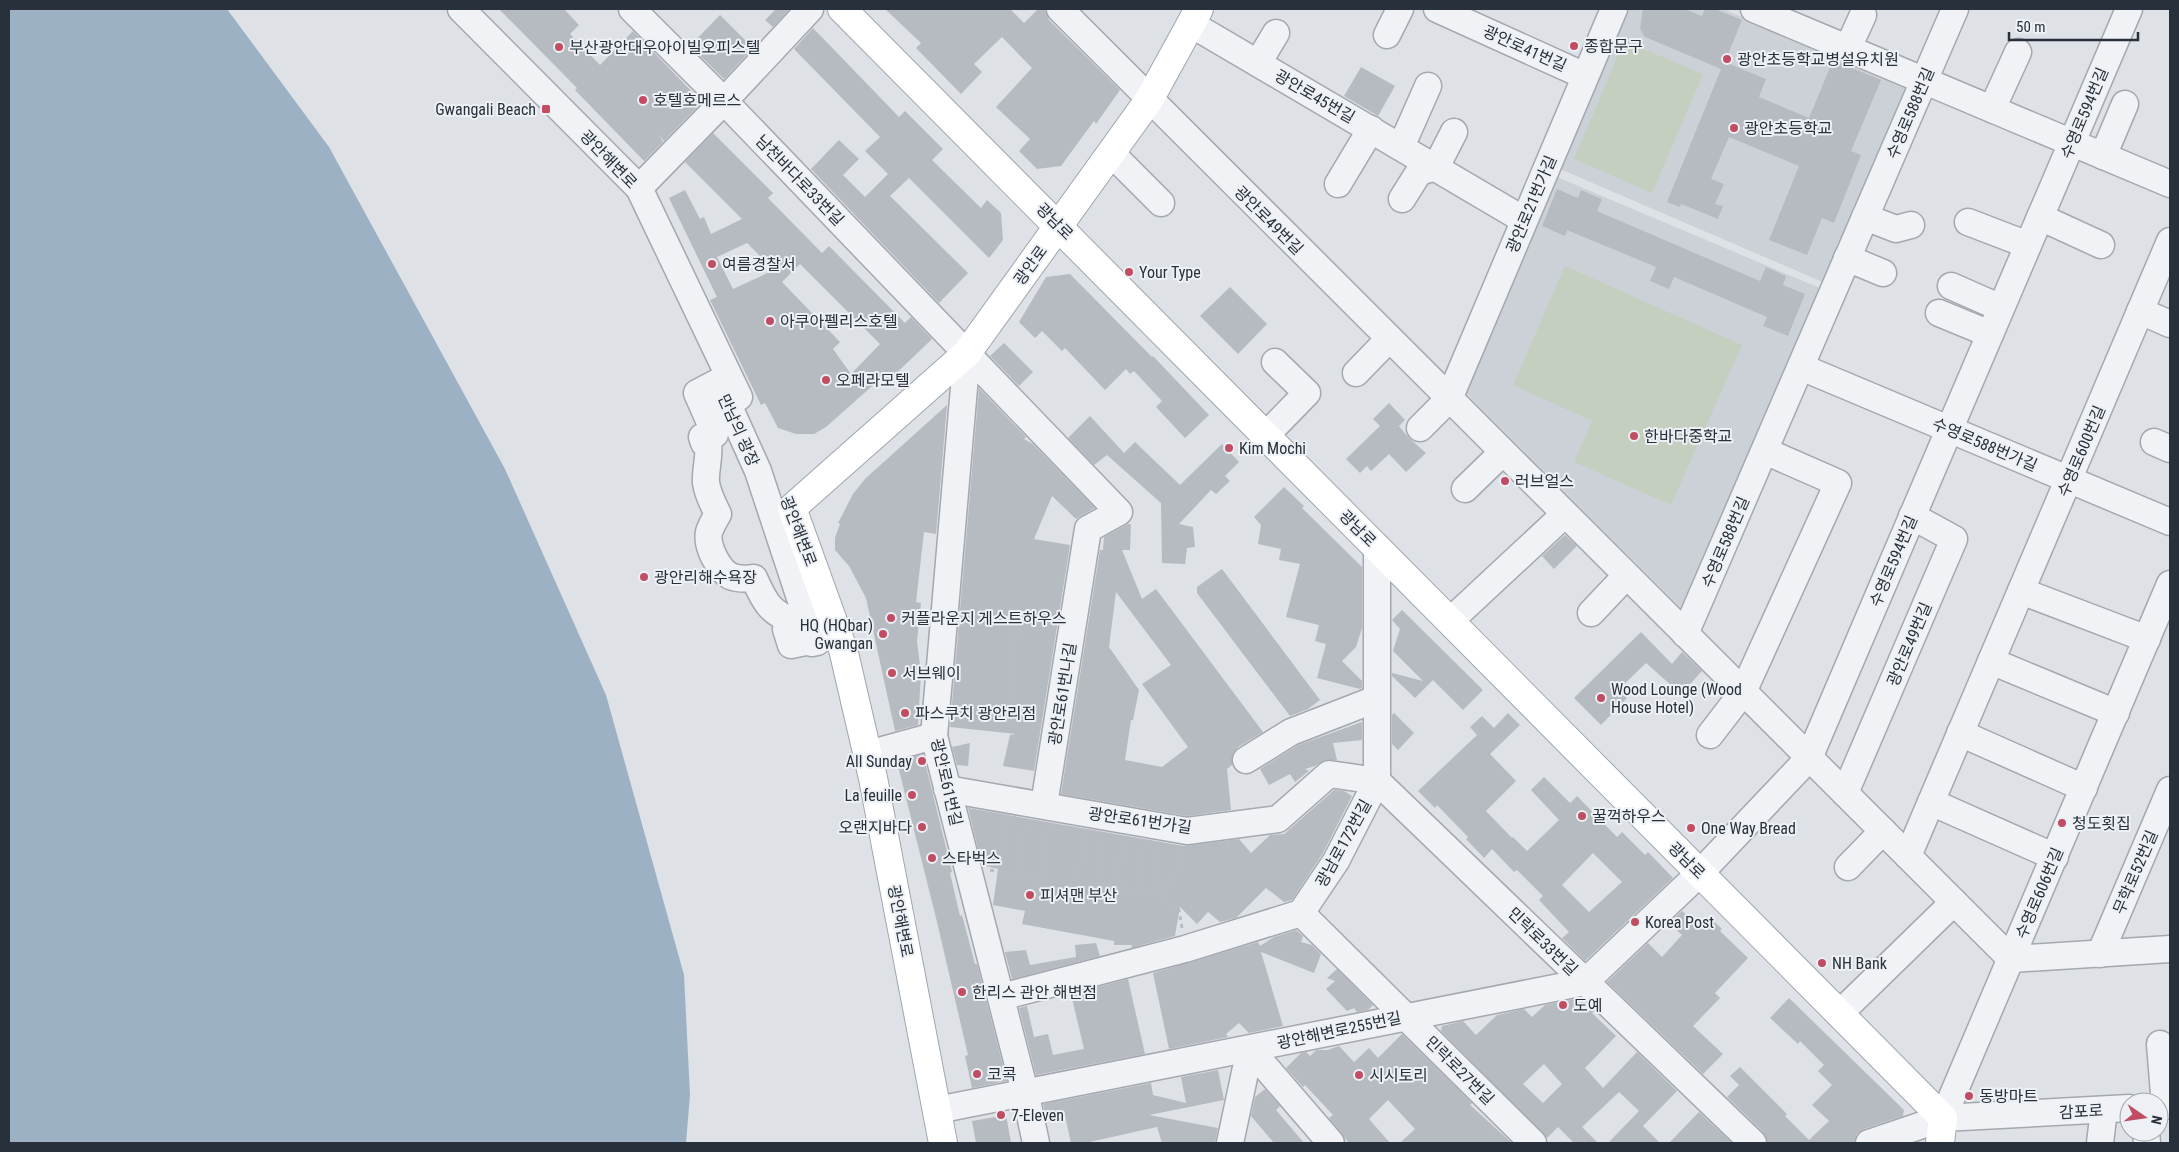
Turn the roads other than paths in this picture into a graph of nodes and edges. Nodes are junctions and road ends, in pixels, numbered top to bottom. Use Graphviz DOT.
graph roads {
  1 [pos="461,9"];
  2 [pos="632,9"];
  3 [pos="810,9"];
  4 [pos="842,9"];
  5 [pos="1060,9"];
  6 [pos="1400,9"];
  7 [pos="1438,9"];
  8 [pos="1614,9"];
  9 [pos="1955,9"];
  10 [pos="2129,9"];
  11 [pos="1771,12"];
  12 [pos="1862,15"];
  13 [pos="1195,16"];
  14 [pos="484,18"];
  15 [pos="1276,34"];
  16 [pos="1387,35"];
  17 [pos="1848,48"];
  18 [pos="2018,52"];
  19 [pos="1258,63"];
  20 [pos="1585,76"];
  21 [pos="1924,80"];
  22 [pos="1428,86"];
  23 [pos="1150,100"];
  24 [pos="724,101"];
  25 [pos="2126,104"];
  26 [pos="1992,109"];
  27 [pos="1371,129"];
  28 [pos="1454,132"];
  29 [pos="2072,142"];
  30 [pos="1401,147"];
  31 [pos="1112,154"];
  32 [pos="2104,156"];
  33 [pos="1436,168"];
  34 [pos="1338,184"];
  35 [pos="2170,184"];
  36 [pos="639,188"];
  37 [pos="1402,200"];
  38 [pos="1161,203"];
  39 [pos="1865,217"];
  40 [pos="2040,217"];
  41 [pos="1524,220"];
  42 [pos="1968,222"];
  43 [pos="1058,225"];
  44 [pos="1911,225"];
  45 [pos="2170,241"];
  46 [pos="2101,245"];
  47 [pos="2028,246"];
  48 [pos="1848,258"];
  49 [pos="1883,273"];
  50 [pos="1951,286"];
  51 [pos="2001,308"];
  52 [pos="2140,311"];
  53 [pos="1939,313"];
  54 [pos="2170,324"];
  55 [pos="1990,334"];
  56 [pos="1389,339"];
  57 [pos="967,353"];
  58 [pos="1275,362"];
  59 [pos="1801,367"];
  60 [pos="1356,373"];
  61 [pos="1449,399"];
  62 [pos="1420,428"];
  63 [pos="1949,429"];
  64 [pos="1266,435"];
  65 [pos="1765,451"];
  66 [pos="1502,452"];
  67 [pos="2068,479"];
  68 [pos="1464,489"];
  69 [pos="792,508"];
  70 [pos="1565,514"];
  71 [pos="1912,516"];
  72 [pos="2170,522"];
  73 [pos="1377,547"];
  74 [pos="1626,576"];
  75 [pos="2170,584"];
  76 [pos="2021,591"];
  77 [pos="1591,613"];
  78 [pos="1450,621"];
  79 [pos="1685,634"];
  80 [pos="2147,639"];
  81 [pos="817,642"];
  82 [pos="1991,662"];
  83 [pos="1743,692"];
  84 [pos="1376,699"];
  85 [pos="2116,713"];
  86 [pos="1960,733"];
  87 [pos="1710,735"];
  88 [pos="934,736"];
  89 [pos="868,754"];
  90 [pos="1809,758"];
  91 [pos="1246,760"];
  92 [pos="1377,781"];
  93 [pos="2084,788"];
  94 [pos="947,789"];
  95 [pos="2170,790"];
  96 [pos="1845,793"];
  97 [pos="1931,802"];
  98 [pos="1032,803"];
  99 [pos="1882,831"];
  100 [pos="1908,856"];
  101 [pos="2055,857"];
  102 [pos="1848,867"];
  103 [pos="1700,873"];
  104 [pos="1954,902"];
  105 [pos="1302,913"];
  106 [pos="2170,950"];
  107 [pos="2100,954"];
  108 [pos="2011,959"];
  109 [pos="1585,982"];
  110 [pos="1001,997"];
  111 [pos="1839,1014"];
  112 [pos="1406,1017"];
  113 [pos="2160,1044"];
  114 [pos="1250,1049"];
  115 [pos="1025,1092"];
  116 [pos="2164,1092"];
  117 [pos="2117,1109"];
  118 [pos="937,1110"];
  119 [pos="1941,1131"];
  120 [pos="943,1143"];
  121 [pos="1036,1143"];
  122 [pos="1230,1143"];
  123 [pos="1331,1143"];
  124 [pos="1533,1143"];
  125 [pos="1753,1143"];
  126 [pos="1869,1143"];
  127 [pos="2100,1143"];
  1 -- 14 [label="street, 광안해변로"];
  2 -- 24 [label="street, 남천바다로33번길"];
  3 -- 24 [label="street"];
  4 -- 43 [label="main road, 광남로"];
  5 -- 23 [label="street, 광안로49번길"];
  6 -- 16 [label="street"];
  7 -- 20 [label="street, 광안로41번길"];
  8 -- 20 [label="street, 광안로21번가길"];
  9 -- 21 [label="street, 수영로588번길"];
  10 -- 29 [label="street, 수영로594번길"];
  11 -- 17 [label="street"];
  12 -- 17 [label="street"];
  13 -- 19 [label="street, 광안로45번길"];
  13 -- 23 [label="main road, 광안로"];
  14 -- 36 [label="street, 광안해변로"];
  15 -- 19 [label="street, 광안로45번길"];
  17 -- 21 [label="street"];
  18 -- 26 [label="street"];
  19 -- 27 [label="street, 광안로45번길"];
  20 -- 41 [label="street, 광안로21번가길"];
  21 -- 26 [label="street"];
  21 -- 39 [label="street, 수영로588번길"];
  22 -- 30 [label="street"];
  23 -- 31 [label="main road, 광안로"];
  23 -- 56 [label="street, 광안로49번길"];
  24 -- 36 [label="street"];
  24 -- 57 [label="street, 남천바다로33번길"];
  25 -- 32 [label="street"];
  26 -- 29 [label="street"];
  27 -- 30 [label="street, 광안로45번길"];
  27 -- 34 [label="street, 광안로45번길"];
  28 -- 33 [label="street"];
  29 -- 32 [label="street"];
  29 -- 40 [label="street, 수영로594번길"];
  30 -- 33 [label="street, 광안로45번길"];
  31 -- 38 [label="street"];
  31 -- 43 [label="main road, 광안로"];
  32 -- 35 [label="street"];
  33 -- 37 [label="street"];
  33 -- 41 [label="street, 광안로45번길"];
  36 -- 69 [label="street, 광안해변로"];
  39 -- 44 [label="street"];
  39 -- 48 [label="street, 수영로588번길"];
  40 -- 46 [label="street"];
  40 -- 47 [label="street, 수영로594번길"];
  41 -- 61 [label="street, 광안로21번가길"];
  42 -- 47 [label="street"];
  43 -- 57 [label="main road, 광안로"];
  43 -- 64 [label="main road, 광남로"];
  45 -- 52 [label="street, 수영로600번길"];
  47 -- 51 [label="street, 수영로594번길"];
  48 -- 49 [label="street"];
  48 -- 59 [label="street, 수영로588번길"];
  50 -- 51 [label="street"];
  51 -- 55 [label="street, 수영로594번길"];
  52 -- 54 [label="street"];
  52 -- 67 [label="street, 수영로600번길"];
  53 -- 55 [label="street"];
  55 -- 63 [label="street, 수영로594번길"];
  56 -- 60 [label="street"];
  56 -- 61 [label="street, 광안로49번길"];
  57 -- 69 [label="main road, 광안로"];
  57 -- 88 [label="street, 광안로61번길"];
  57 -- 98 [label="street, 광안로61번나길"];
  58 -- 64 [label="street"];
  59 -- 63 [label="street, 수영로588번가길"];
  59 -- 65 [label="street, 수영로588번길"];
  61 -- 62 [label="street"];
  61 -- 66 [label="street, 광안로49번길"];
  63 -- 67 [label="street, 수영로588번가길"];
  63 -- 71 [label="street, 수영로594번길"];
  64 -- 73 [label="main road, 광남로"];
  65 -- 79 [label="street, 수영로588번길"];
  65 -- 83 [label="street"];
  66 -- 68 [label="street"];
  66 -- 70 [label="street, 광안로49번길"];
  67 -- 72 [label="street, 수영로588번가길"];
  67 -- 76 [label="street, 수영로600번길"];
  69 -- 89 [label="main road, 광안해변로"];
  70 -- 74 [label="street, 광안로49번길"];
  70 -- 78 [label="street"];
  71 -- 90 [label="street, 수영로594번길"];
  71 -- 96 [label="street, 광안로49번길"];
  73 -- 78 [label="main road, 광남로"];
  73 -- 84 [label="street, 광남로172번길"];
  74 -- 77 [label="street"];
  74 -- 79 [label="street, 광안로49번길"];
  75 -- 80 [label="street, 수영로606번길"];
  76 -- 80 [label="street"];
  76 -- 82 [label="street, 수영로600번길"];
  78 -- 103 [label="main road, 광남로"];
  79 -- 83 [label="street, 광안로49번길"];
  80 -- 85 [label="street, 수영로606번길"];
  81 -- 81 [label="street, 만남의 광장"];
  82 -- 85 [label="street"];
  82 -- 86 [label="street, 수영로600번길"];
  83 -- 87 [label="street"];
  83 -- 90 [label="street, 광안로49번길"];
  84 -- 91 [label="street"];
  84 -- 92 [label="street, 광남로172번길"];
  85 -- 93 [label="street, 수영로606번길"];
  86 -- 93 [label="street"];
  86 -- 97 [label="street, 수영로600번길"];
  88 -- 89 [label="street"];
  88 -- 94 [label="street, 광안로61번길"];
  89 -- 118 [label="main road, 광안해변로"];
  90 -- 96 [label="street, 광안로49번길"];
  90 -- 103 [label="street, 수영로594번길"];
  92 -- 98 [label="street, 광안로61번가길"];
  92 -- 105 [label="street, 광남로172번길"];
  92 -- 109 [label="street, 민락로33번길"];
  93 -- 101 [label="street, 수영로606번길"];
  94 -- 98 [label="street, 광안로61번가길"];
  94 -- 110 [label="street, 광안로61번길"];
  95 -- 107 [label="street, 무학로52번길"];
  96 -- 99 [label="street, 광안로49번길"];
  97 -- 100 [label="street, 수영로600번길"];
  97 -- 101 [label="street"];
  99 -- 100 [label="street, 광안로49번길"];
  99 -- 102 [label="street"];
  100 -- 104 [label="street, 광안로49번길"];
  101 -- 108 [label="street, 수영로606번길"];
  103 -- 109 [label="street"];
  103 -- 111 [label="main road, 광남로"];
  104 -- 108 [label="street, 광안로49번길"];
  104 -- 111 [label="street"];
  105 -- 110 [label="street"];
  105 -- 112 [label="street, 민락로27번길"];
  106 -- 107 [label="street"];
  107 -- 108 [label="street"];
  108 -- 119 [label="street, 수영로606번길"];
  109 -- 112 [label="street, 광안해변로255번길"];
  109 -- 125 [label="street, 민락로33번길"];
  110 -- 115 [label="street, 광안로61번길"];
  111 -- 119 [label="main road, 광남로"];
  112 -- 114 [label="street, 광안해변로255번길"];
  112 -- 124 [label="street, 민락로27번길"];
  113 -- 116 [label="street"];
  114 -- 115 [label="street, 광안해변로255번길"];
  114 -- 122 [label="street"];
  114 -- 123 [label="street"];
  115 -- 118 [label="street, 광안해변로255번길"];
  115 -- 121 [label="street, 광안로61번길"];
  117 -- 119 [label="street, 감포로"];
  117 -- 127 [label="street"];
  118 -- 120 [label="main road, 광안해변로"];
  119 -- 126 [label="street, 감포로"];
}
